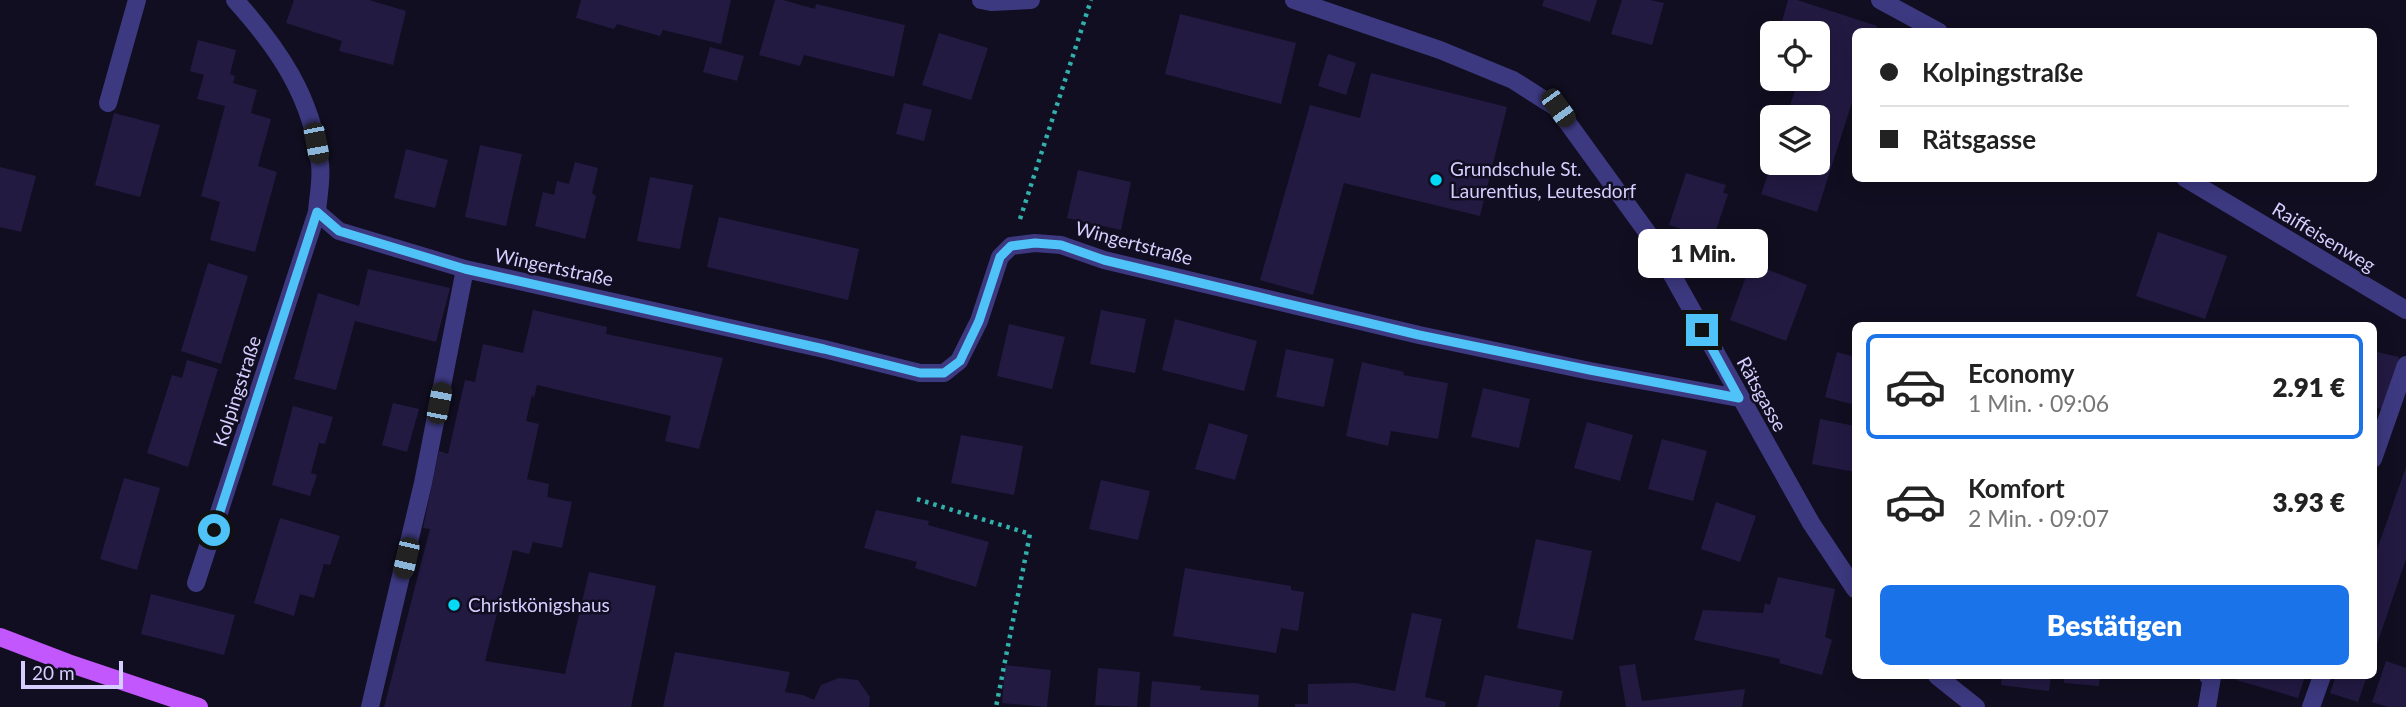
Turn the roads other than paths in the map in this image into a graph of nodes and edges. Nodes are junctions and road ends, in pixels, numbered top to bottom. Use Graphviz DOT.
graph roads {
  1 [pos="137,0"];
  2 [pos="235,0"];
  3 [pos="981,0"];
  4 [pos="1031,0"];
  5 [pos="1294,0"];
  6 [pos="1880,0"];
  7 [pos="1932,28"];
  8 [pos="108,103"];
  9 [pos="2192,182"];
  10 [pos="317,212"];
  11 [pos="465,269"];
  12 [pos="2406,310"];
  13 [pos="2406,365"];
  14 [pos="1739,398"];
  15 [pos="2377,448"];
  16 [pos="196,583"];
  17 [pos="1852,584"];
  18 [pos="0,637"];
  19 [pos="1941,679"];
  20 [pos="2212,679"];
  21 [pos="2321,679"];
  22 [pos="200,707"];
  23 [pos="370,707"];
  24 [pos="1976,707"];
  25 [pos="2207,707"];
  26 [pos="2311,707"];
  1 -- 8 [label="street"];
  2 -- 10 [label="street, Kolpingstraße"];
  3 -- 4 [label="street"];
  5 -- 14 [label="street, Rätsgasse"];
  6 -- 7 [label="street"];
  9 -- 12 [label="street, Raiffeisenweg"];
  10 -- 11 [label="street, Wingertstraße"];
  10 -- 16 [label="street, Kolpingstraße"];
  11 -- 14 [label="street, Wingertstraße"];
  11 -- 23 [label="street"];
  13 -- 15 [label="street"];
  14 -- 17 [label="street, Rätsgasse"];
  18 -- 22 [label="main road"];
  19 -- 24 [label="street"];
  20 -- 25 [label="street"];
  21 -- 26 [label="street"];
}
